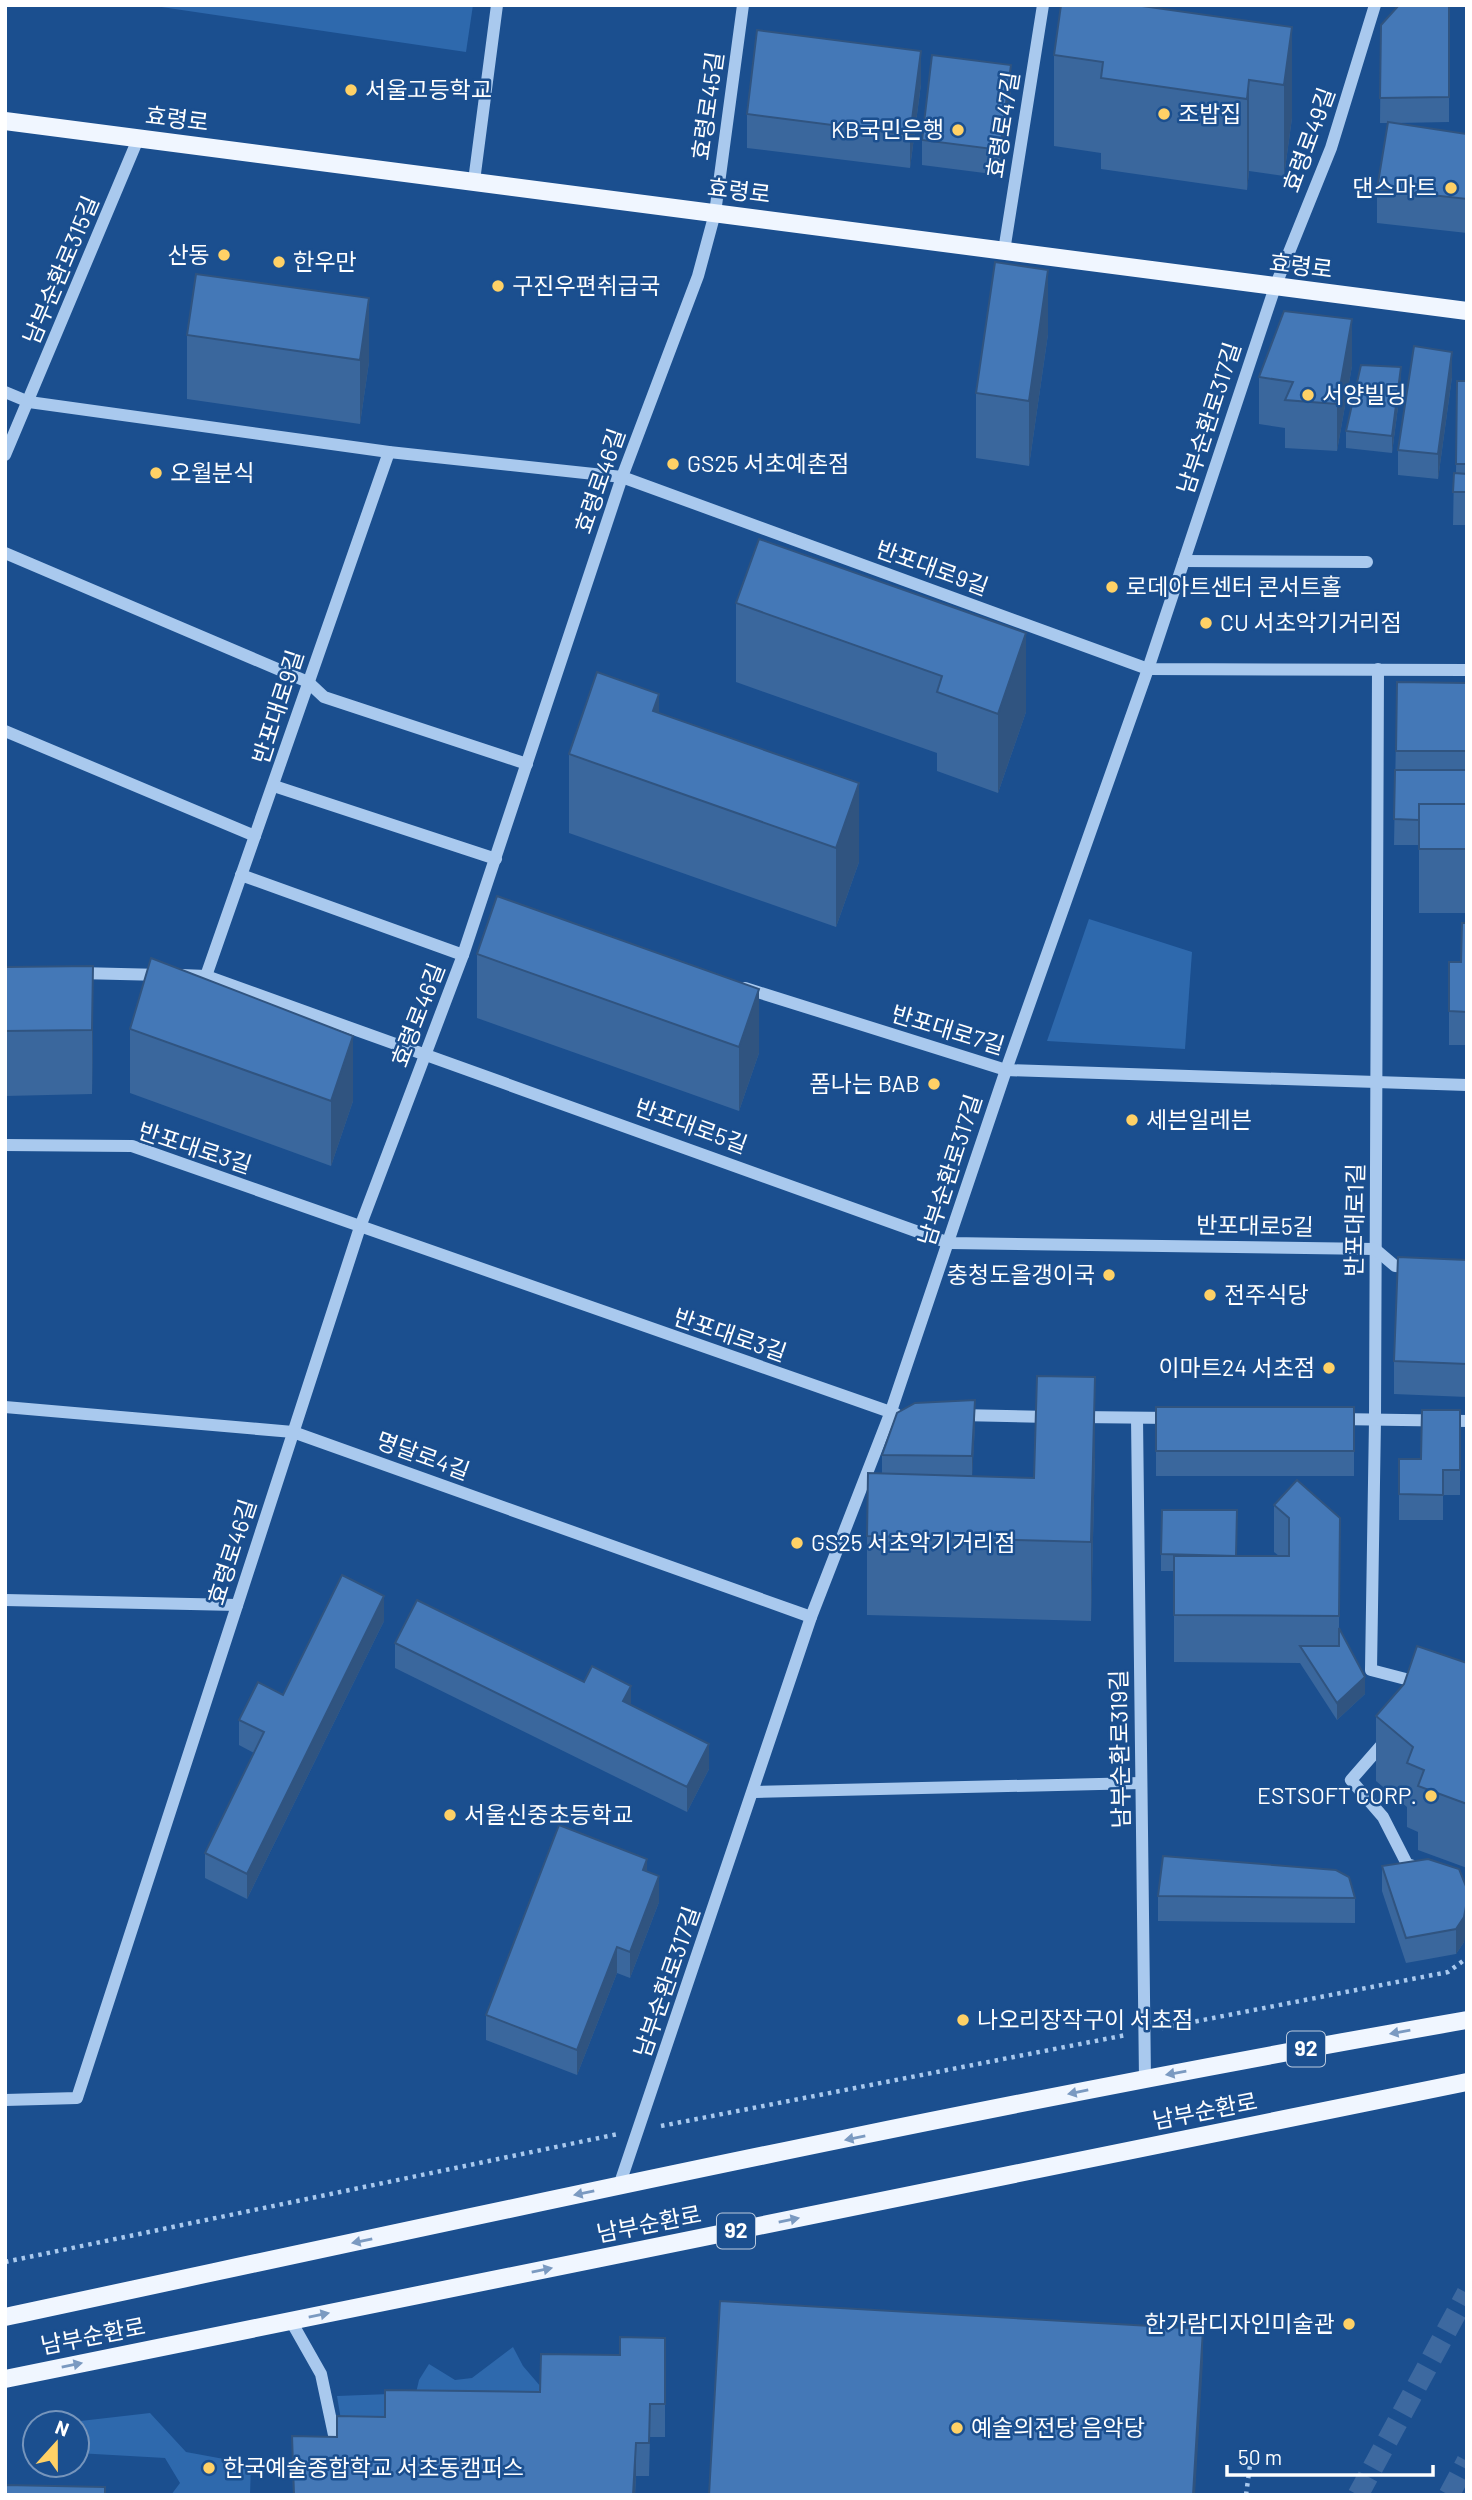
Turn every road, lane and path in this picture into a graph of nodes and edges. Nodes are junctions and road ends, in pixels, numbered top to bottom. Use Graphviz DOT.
graph roads {
  1 [pos="496,5"];
  2 [pos="743,5"];
  3 [pos="1043,5"];
  4 [pos="1375,6"];
  5 [pos="5,121"];
  6 [pos="138,139"];
  7 [pos="474,181"];
  8 [pos="715,213"];
  9 [pos="1004,251"];
  10 [pos="1275,287"];
  11 [pos="1467,311"];
  12 [pos="5,392"];
  13 [pos="29,402"];
  14 [pos="389,452"];
  15 [pos="5,455"];
  16 [pos="622,477"];
  17 [pos="5,553"];
  18 [pos="1184,561"];
  19 [pos="1367,562"];
  20 [pos="1148,669"];
  21 [pos="1378,669"];
  22 [pos="1467,670"];
  23 [pos="308,682"];
  24 [pos="5,731"];
  25 [pos="527,764"];
  26 [pos="274,786"];
  27 [pos="255,836"];
  28 [pos="496,859"];
  29 [pos="241,875"];
  30 [pos="478,905"];
  31 [pos="491,909"];
  32 [pos="463,955"];
  33 [pos="59,973"];
  34 [pos="206,976"];
  35 [pos="729,984"];
  36 [pos="426,1052"];
  37 [pos="1006,1070"];
  38 [pos="1377,1081"];
  39 [pos="1467,1085"];
  40 [pos="5,1145"];
  41 [pos="360,1227"];
  42 [pos="949,1243"];
  43 [pos="1375,1249"];
  44 [pos="1431,1267"];
  45 [pos="5,1407"];
  46 [pos="890,1414"];
  47 [pos="904,1414"];
  48 [pos="945,1415"];
  49 [pos="1137,1418"];
  50 [pos="1190,1418"];
  51 [pos="1322,1419"];
  52 [pos="1375,1420"];
  53 [pos="1467,1421"];
  54 [pos="293,1432"];
  55 [pos="5,1600"];
  56 [pos="237,1605"];
  57 [pos="811,1617"];
  58 [pos="1422,1687"];
  59 [pos="1398,1726"];
  60 [pos="1141,1783"];
  61 [pos="755,1792"];
  62 [pos="1430,1872"];
  63 [pos="1467,1958"];
  64 [pos="1467,2007"];
  65 [pos="1458,2022"];
  66 [pos="1144,2032"];
  67 [pos="1145,2079"];
  68 [pos="1467,2082"];
  69 [pos="5,2100"];
  70 [pos="638,2130"];
  71 [pos="619,2186"];
  72 [pos="5,2262"];
  73 [pos="5,2317"];
  74 [pos="291,2321"];
  75 [pos="5,2379"];
  76 [pos="337,2449"];
  77 [pos="1252,2450"];
  78 [pos="1246,2495"];
  1 -- 7 [label="street"];
  2 -- 8 [label="street, 효령로45길"];
  3 -- 9 [label="street, 효령로47길"];
  4 -- 10 [label="street, 효령로49길"];
  5 -- 6 [label="main road, 효령로"];
  6 -- 7 [label="main road, 효령로"];
  6 -- 13 [label="street, 남부순환로315길"];
  7 -- 8 [label="main road, 효령로"];
  8 -- 9 [label="main road, 효령로"];
  8 -- 16 [label="street, 효령로46길"];
  9 -- 10 [label="main road, 효령로"];
  10 -- 11 [label="main road, 효령로"];
  10 -- 18 [label="street, 남부순환로317길"];
  12 -- 13 [label="street, 반포대로9길"];
  13 -- 14 [label="street, 반포대로9길"];
  13 -- 15 [label="street, 남부순환로315길"];
  14 -- 16 [label="street, 반포대로9길"];
  14 -- 23 [label="street, 반포대로9길"];
  16 -- 20 [label="street, 반포대로9길"];
  16 -- 25 [label="street, 효령로46길"];
  17 -- 23 [label="street"];
  18 -- 19 [label="street"];
  18 -- 20 [label="street, 남부순환로317길"];
  20 -- 21 [label="street, 반포대로9길"];
  20 -- 37 [label="street, 남부순환로317길"];
  21 -- 22 [label="street, 반포대로9길"];
  21 -- 38 [label="street, 반포대로1길"];
  23 -- 25 [label="street"];
  23 -- 26 [label="street, 반포대로9길"];
  24 -- 27 [label="street"];
  25 -- 28 [label="street, 효령로46길"];
  26 -- 27 [label="street, 반포대로9길"];
  26 -- 28 [label="street"];
  27 -- 29 [label="street, 반포대로9길"];
  28 -- 30 [label="street, 효령로46길"];
  29 -- 32 [label="street, 효령로46길"];
  29 -- 34 [label="street, 반포대로9길"];
  30 -- 31 [label="street"];
  30 -- 32 [label="street, 효령로46길"];
  32 -- 36 [label="street, 효령로46길"];
  33 -- 34 [label="street, 반포대로5길"];
  34 -- 36 [label="street, 반포대로5길"];
  35 -- 37 [label="street, 반포대로7길"];
  36 -- 41 [label="street, 효령로46길"];
  36 -- 42 [label="street, 반포대로5길"];
  37 -- 38 [label="street, 반포대로7길"];
  37 -- 42 [label="street, 남부순환로317길"];
  38 -- 39 [label="street, 반포대로7길"];
  38 -- 43 [label="street, 반포대로1길"];
  40 -- 41 [label="street, 반포대로3길"];
  41 -- 46 [label="street, 반포대로3길"];
  41 -- 54 [label="street, 효령로46길"];
  42 -- 43 [label="street, 반포대로5길"];
  42 -- 46 [label="street, 남부순환로317길"];
  43 -- 44 [label="street"];
  43 -- 52 [label="street, 반포대로1길"];
  45 -- 54 [label="street, 명달로4길"];
  46 -- 47 [label="street, 반포대로3길"];
  46 -- 57 [label="street, 남부순환로317길"];
  48 -- 49 [label="street"];
  49 -- 50 [label="street"];
  49 -- 60 [label="street, 남부순환로319길"];
  51 -- 52 [label="street"];
  52 -- 53 [label="street"];
  52 -- 58 [label="street, 반포대로1길"];
  54 -- 56 [label="street, 효령로46길"];
  54 -- 57 [label="street, 명달로4길"];
  55 -- 56 [label="street"];
  56 -- 69 [label="street, 효령로46길"];
  57 -- 61 [label="street, 남부순환로317길"];
  59 -- 62 [label="street"];
  60 -- 61 [label="street"];
  60 -- 66 [label="street, 남부순환로319길"];
  61 -- 70 [label="street, 남부순환로317길"];
  63 -- 66 [label="path"];
  64 -- 65 [label="main road"];
  65 -- 67 [label="main road, 남부순환로 / 92, one-way"];
  66 -- 67 [label="street, 남부순환로319길"];
  66 -- 70 [label="path"];
  67 -- 71 [label="main road, 남부순환로 / 92, one-way"];
  74 -- 68 [label="main road, 남부순환로 / 92, one-way"];
  70 -- 71 [label="street, 남부순환로317길"];
  70 -- 72 [label="path"];
  71 -- 73 [label="main road, 남부순환로 / 92, one-way"];
  75 -- 74 [label="main road, 남부순환로 / 92, one-way"];
  74 -- 76 [label="street"];
  77 -- 78 [label="path"];
}
